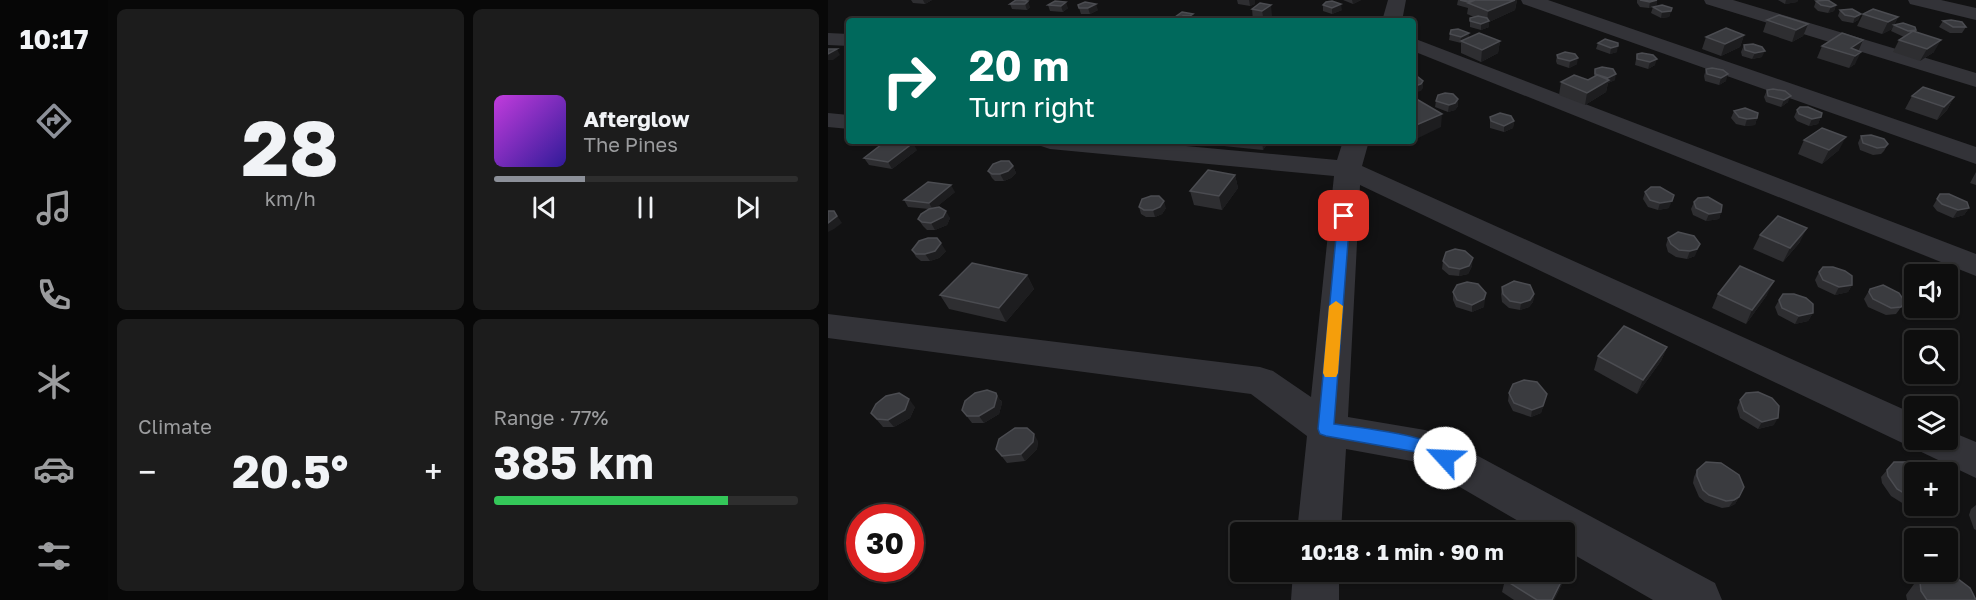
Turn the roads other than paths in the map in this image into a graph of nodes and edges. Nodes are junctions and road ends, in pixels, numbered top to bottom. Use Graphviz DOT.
graph roads {
  1 [pos="1397,0"];
  2 [pos="1530,0"];
  3 [pos="1917,0"];
  4 [pos="1724,1"];
  5 [pos="1976,14"];
  6 [pos="1393,18"];
  7 [pos="828,39"];
  8 [pos="846,40"];
  9 [pos="1416,45"];
  10 [pos="1976,80"];
  11 [pos="828,120"];
  12 [pos="846,122"];
  13 [pos="1115,144"];
  14 [pos="1352,155"];
  15 [pos="1976,156"];
  16 [pos="1976,266"];
  17 [pos="828,326"];
  18 [pos="1904,427"];
  19 [pos="1326,429"];
  20 [pos="1952,450"];
  21 [pos="1976,461"];
  22 [pos="1320,522"];
  23 [pos="1316,582"];
  24 [pos="1315,600"];
  25 [pos="1698,600"];
  1 -- 6 [label="street"];
  2 -- 15 [label="street"];
  3 -- 5 [label="street"];
  4 -- 10 [label="street"];
  7 -- 8 [label="street"];
  9 -- 16 [label="street"];
  11 -- 12 [label="street"];
  13 -- 14 [label="street"];
  14 -- 18 [label="street"];
  14 -- 19 [label="street"];
  17 -- 19 [label="street"];
  19 -- 22 [label="street"];
  19 -- 25 [label="street"];
  20 -- 21 [label="street"];
  23 -- 24 [label="street"];
}
